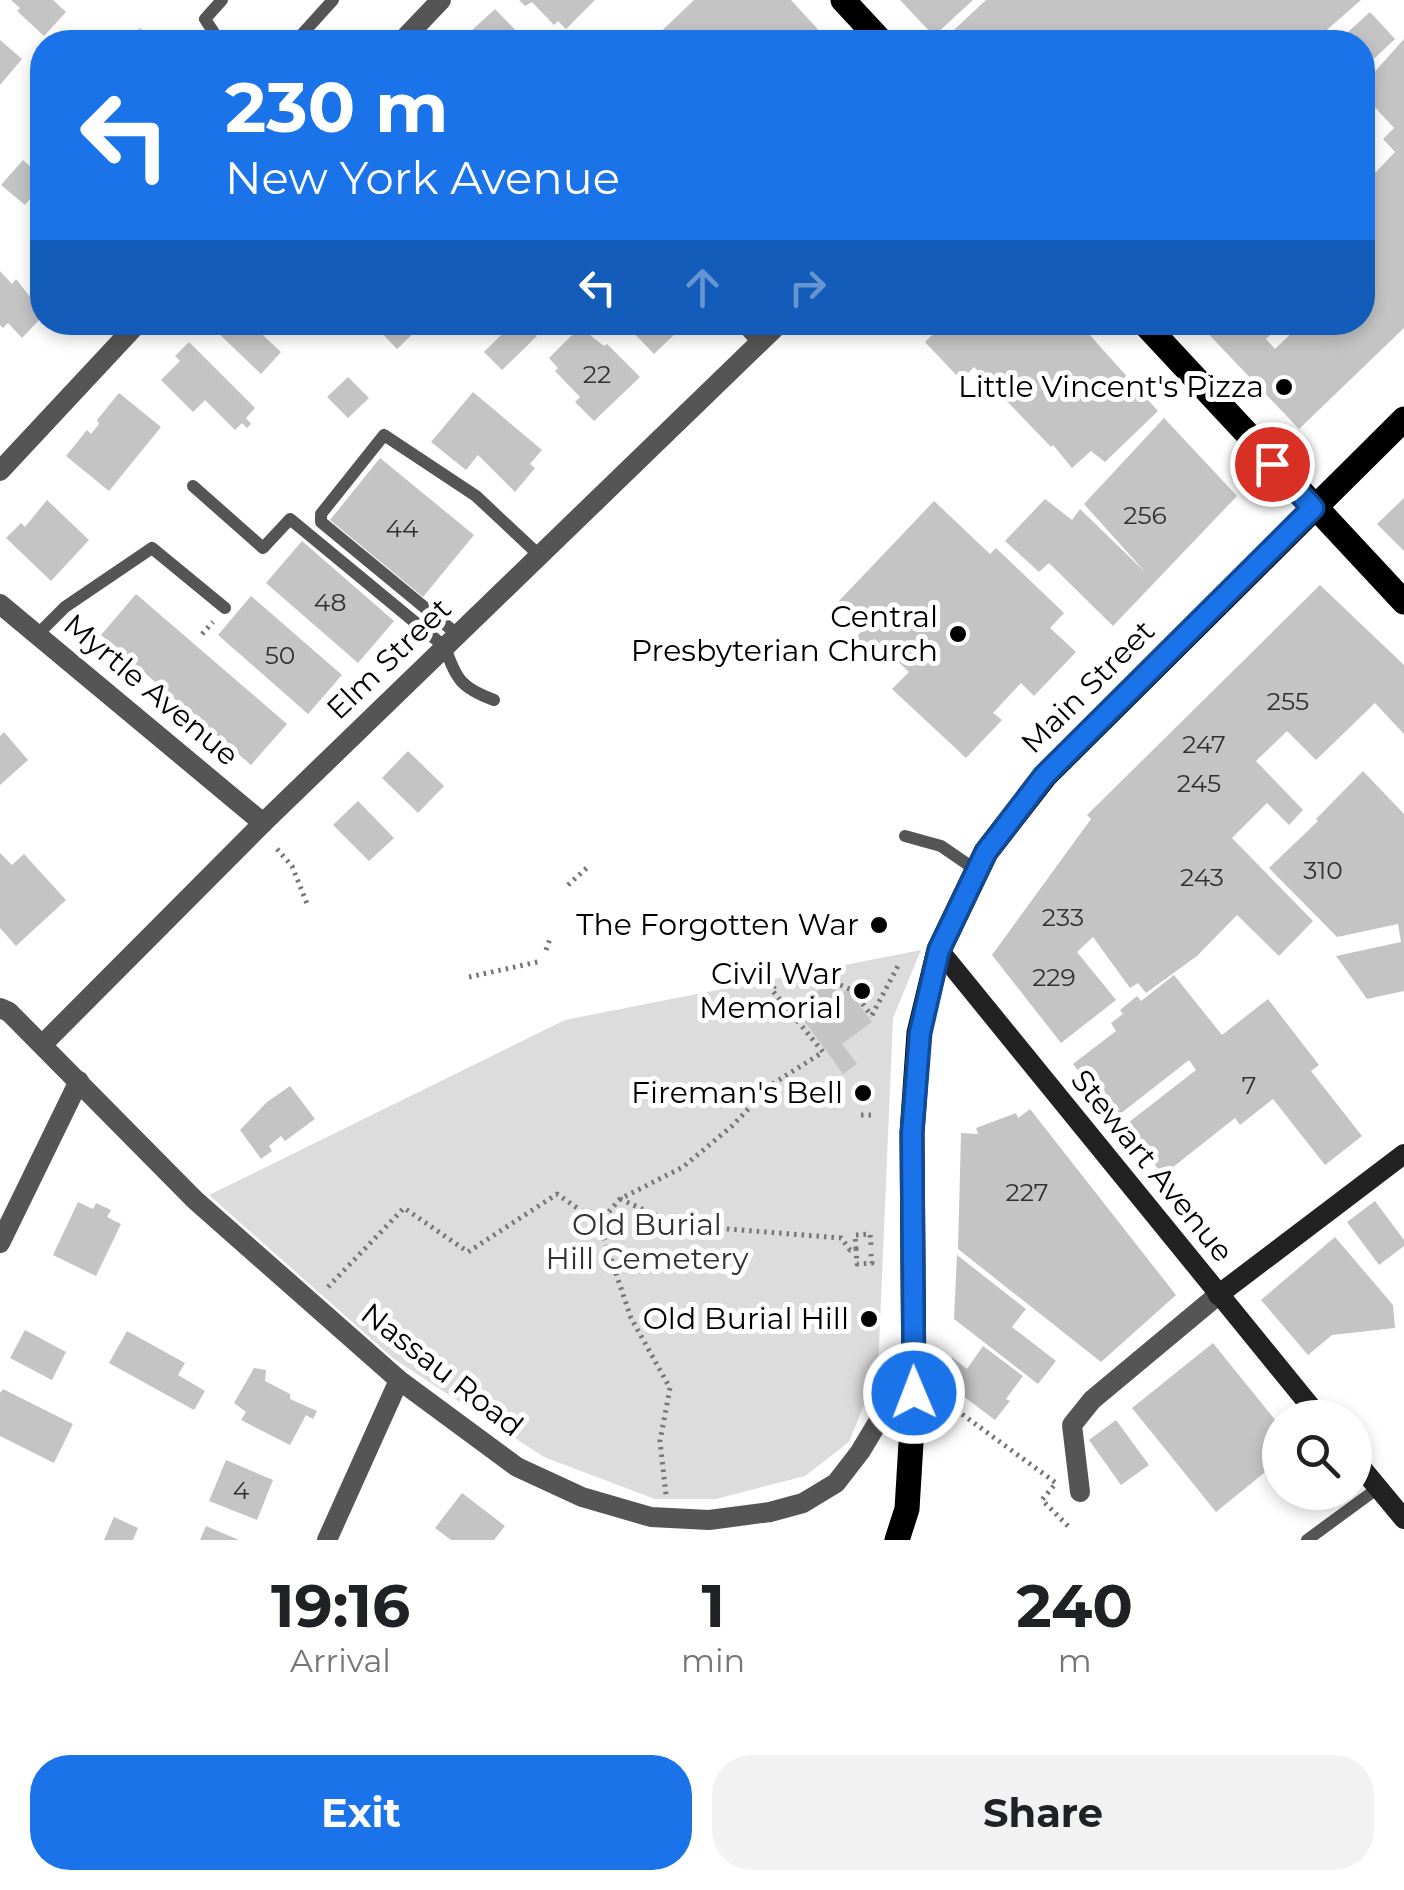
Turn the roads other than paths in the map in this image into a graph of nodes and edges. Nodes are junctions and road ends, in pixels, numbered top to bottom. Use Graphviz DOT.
graph roads {
  1 [pos="222,0"];
  2 [pos="333,0"];
  3 [pos="441,0"];
  4 [pos="843,0"];
  5 [pos="213,30"];
  6 [pos="307,30"];
  7 [pos="412,30"];
  8 [pos="871,30"];
  9 [pos="127,335"];
  10 [pos="751,335"];
  11 [pos="768,335"];
  12 [pos="1155,335"];
  13 [pos="758,344"];
  14 [pos="1404,419"];
  15 [pos="0,471"];
  16 [pos="193,486"];
  17 [pos="1313,508"];
  18 [pos="540,556"];
  19 [pos="1404,602"];
  20 [pos="0,604"];
  21 [pos="225,608"];
  22 [pos="37,635"];
  23 [pos="451,641"];
  24 [pos="494,700"];
  25 [pos="263,823"];
  26 [pos="905,836"];
  27 [pos="976,870"];
  28 [pos="939,950"];
  29 [pos="0,1008"];
  30 [pos="43,1044"];
  31 [pos="79,1081"];
  32 [pos="1404,1154"];
  33 [pos="0,1243"];
  34 [pos="1218,1295"];
  35 [pos="399,1380"];
  36 [pos="914,1393"];
  37 [pos="1305,1400"];
  38 [pos="1372,1481"];
  39 [pos="1378,1488"];
  40 [pos="1080,1492"];
  41 [pos="1404,1519"];
  42 [pos="327,1540"];
  43 [pos="896,1540"];
  44 [pos="1307,1540"];
  1 -- 5 [label="lane"];
  2 -- 6 [label="lane"];
  3 -- 7 [label="street"];
  4 -- 8 [label="main road"];
  9 -- 15 [label="street"];
  10 -- 13 [label="lane"];
  11 -- 13 [label="street, Elm Street"];
  12 -- 17 [label="main road"];
  13 -- 18 [label="street, Elm Street"];
  14 -- 17 [label="main road, Main Street"];
  16 -- 23 [label="lane"];
  17 -- 19 [label="main road"];
  17 -- 27 [label="main road, Main Street"];
  18 -- 23 [label="street, Elm Street"];
  18 -- 23 [label="lane"];
  20 -- 22 [label="street, Myrtle Avenue"];
  21 -- 22 [label="lane"];
  22 -- 25 [label="street, Myrtle Avenue"];
  23 -- 24 [label="lane"];
  23 -- 25 [label="street, Elm Street"];
  25 -- 30 [label="street, Elm Street"];
  26 -- 27 [label="lane"];
  27 -- 28 [label="main road, Main Street"];
  28 -- 34 [label="street, Stewart Avenue"];
  28 -- 36 [label="main road, Main Street"];
  29 -- 30 [label="street, Nassau Road"];
  30 -- 31 [label="street, Nassau Road"];
  31 -- 33 [label="street"];
  31 -- 35 [label="street, Nassau Road"];
  32 -- 34 [label="street"];
  34 -- 37 [label="street, Stewart Avenue"];
  34 -- 40 [label="street"];
  35 -- 36 [label="street, Nassau Road"];
  35 -- 42 [label="street"];
  36 -- 43 [label="main road, Main Street"];
  38 -- 39 [label="street"];
  39 -- 41 [label="street"];
  39 -- 44 [label="lane"];
}
